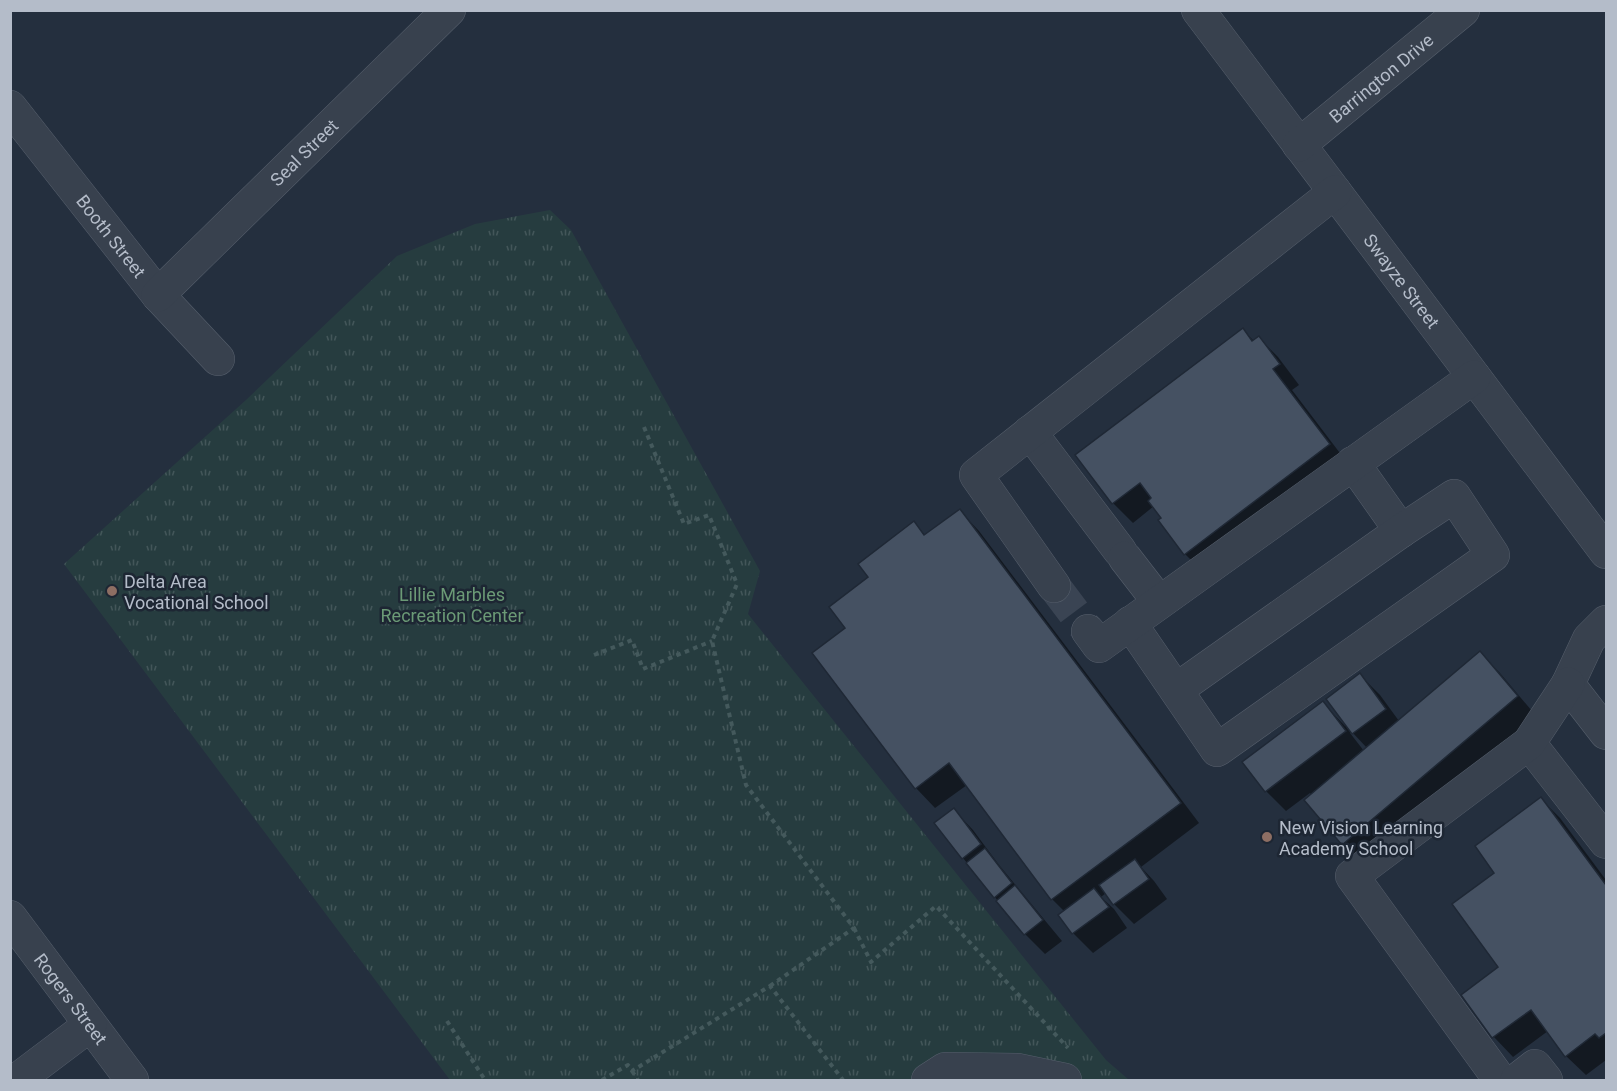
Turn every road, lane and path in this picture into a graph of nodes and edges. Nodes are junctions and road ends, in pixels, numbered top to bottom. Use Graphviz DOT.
graph roads {
  1 [pos="449,10"];
  2 [pos="1198,10"];
  3 [pos="1463,10"];
  4 [pos="10,107"];
  5 [pos="1299,145"];
  6 [pos="1335,192"];
  7 [pos="158,295"];
  8 [pos="218,359"];
  9 [pos="1474,377"];
  10 [pos="644,427"];
  11 [pos="1030,432"];
  12 [pos="1353,464"];
  13 [pos="1401,531"];
  14 [pos="1606,552"];
  15 [pos="1054,586"];
  16 [pos="1160,602"];
  17 [pos="1606,622"];
  18 [pos="1130,623"];
  19 [pos="1088,631"];
  20 [pos="712,641"];
  21 [pos="594,656"];
  22 [pos="1568,684"];
  23 [pos="1176,690"];
  24 [pos="1606,733"];
  25 [pos="1529,743"];
  26 [pos="1606,842"];
  27 [pos="10,917"];
  28 [pos="854,928"];
  29 [pos="770,986"];
  30 [pos="447,1021"];
  31 [pos="90,1025"];
  32 [pos="1067,1065"];
  33 [pos="632,1071"];
  34 [pos="17,1080"];
  35 [pos="132,1080"];
  36 [pos="485,1080"];
  37 [pos="602,1080"];
  38 [pos="636,1080"];
  39 [pos="843,1080"];
  40 [pos="928,1080"];
  41 [pos="1500,1080"];
  42 [pos="1517,1080"];
  43 [pos="1546,1080"];
  1 -- 7 [label="street, Seal Street"];
  2 -- 5 [label="street, Swayze Street"];
  3 -- 5 [label="street, Barrington Drive"];
  4 -- 7 [label="street, Booth Street"];
  5 -- 6 [label="street, Swayze Street"];
  6 -- 9 [label="street, Swayze Street"];
  6 -- 11 [label="street"];
  7 -- 8 [label="street, Booth Street"];
  9 -- 12 [label="street"];
  9 -- 14 [label="street, Swayze Street"];
  10 -- 20 [label="path"];
  11 -- 15 [label="street"];
  11 -- 16 [label="street"];
  12 -- 13 [label="street"];
  12 -- 16 [label="street"];
  13 -- 23 [label="street"];
  13 -- 23 [label="street"];
  16 -- 18 [label="street"];
  17 -- 22 [label="street"];
  18 -- 19 [label="street"];
  18 -- 23 [label="street"];
  20 -- 21 [label="path"];
  20 -- 28 [label="path"];
  22 -- 24 [label="street"];
  22 -- 25 [label="street"];
  25 -- 26 [label="street"];
  25 -- 41 [label="street"];
  27 -- 31 [label="street, Rogers Street"];
  28 -- 29 [label="path"];
  28 -- 32 [label="path"];
  29 -- 33 [label="path"];
  29 -- 39 [label="path"];
  30 -- 36 [label="path"];
  31 -- 34 [label="street"];
  31 -- 35 [label="street, Rogers Street"];
  32 -- 40 [label="street"];
  33 -- 37 [label="path"];
  33 -- 38 [label="path"];
  42 -- 43 [label="street"];
}
